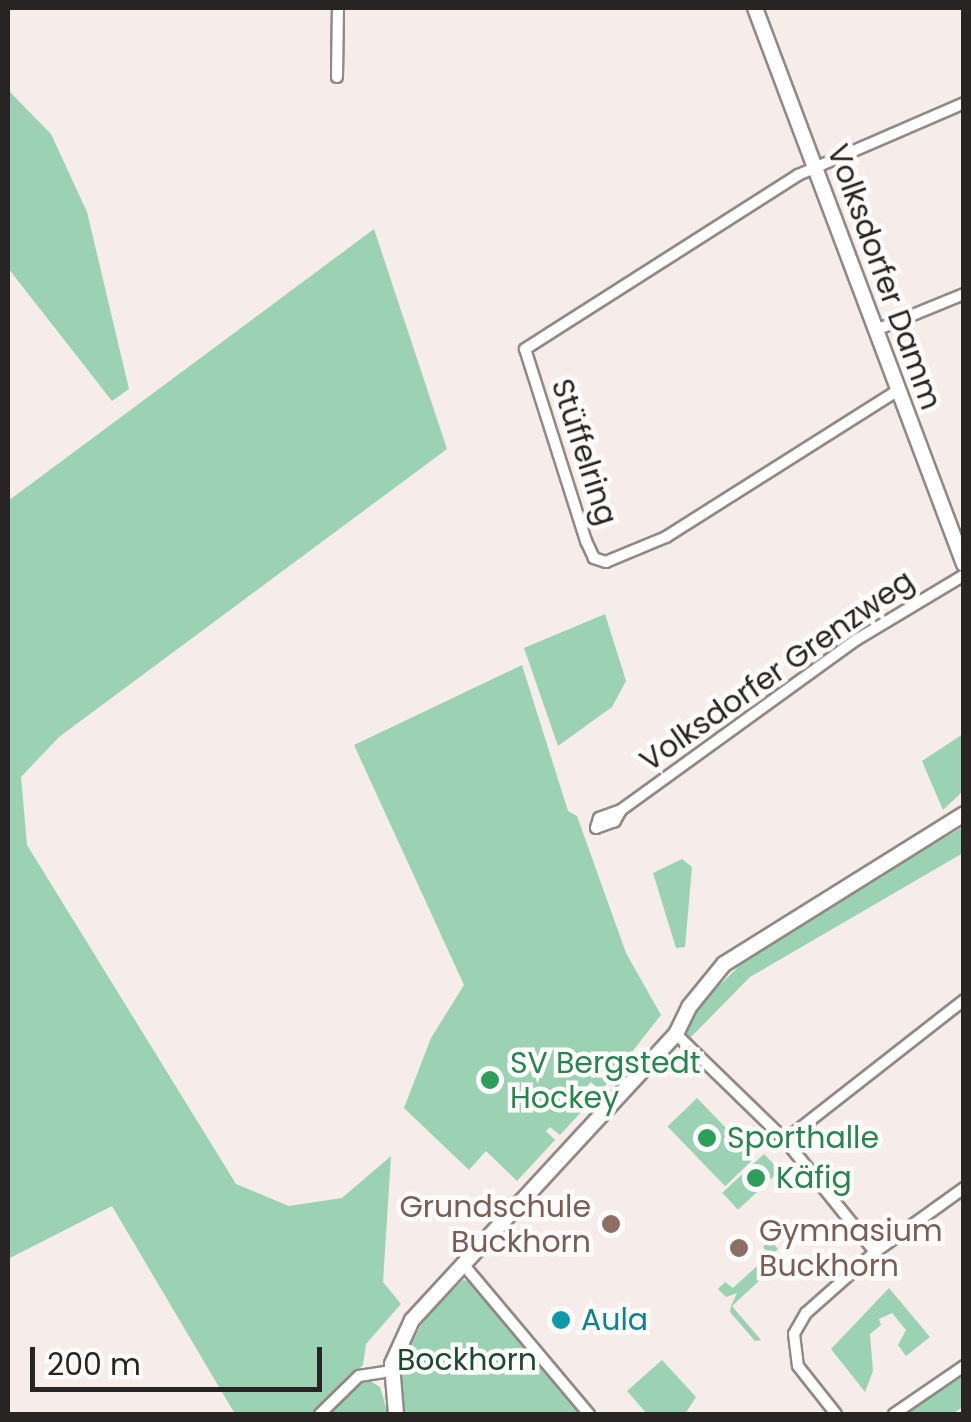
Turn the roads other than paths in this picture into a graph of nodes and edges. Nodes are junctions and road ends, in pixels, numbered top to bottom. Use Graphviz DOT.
graph roads {
  1 [pos="338,8"];
  2 [pos="755,8"];
  3 [pos="337,77"];
  4 [pos="964,102"];
  5 [pos="814,167"];
  6 [pos="964,294"];
  7 [pos="876,330"];
  8 [pos="898,391"];
  9 [pos="964,564"];
  10 [pos="964,575"];
  11 [pos="621,810"];
  12 [pos="964,814"];
  13 [pos="964,1000"];
  14 [pos="676,1034"];
  15 [pos="785,1140"];
  16 [pos="964,1188"];
  17 [pos="874,1252"];
  18 [pos="463,1264"];
  19 [pos="964,1366"];
  20 [pos="392,1371"];
  21 [pos="320,1414"];
  22 [pos="396,1414"];
  23 [pos="589,1414"];
  24 [pos="836,1414"];
  25 [pos="894,1414"];
  1 -- 3 [label="street"];
  2 -- 5 [label="main road, Volksdorfer Damm"];
  4 -- 5 [label="street"];
  5 -- 7 [label="main road, Volksdorfer Damm"];
  5 -- 8 [label="street, Stüffelring"];
  6 -- 7 [label="street"];
  7 -- 8 [label="main road, Volksdorfer Damm"];
  8 -- 9 [label="main road, Volksdorfer Damm"];
  10 -- 11 [label="street, Volksdorfer Grenzweg"];
  12 -- 14 [label="main road"];
  13 -- 15 [label="street"];
  14 -- 15 [label="street"];
  14 -- 18 [label="main road"];
  15 -- 17 [label="street"];
  16 -- 17 [label="street"];
  17 -- 24 [label="street"];
  18 -- 20 [label="main road"];
  18 -- 23 [label="street"];
  19 -- 25 [label="street"];
  20 -- 21 [label="street"];
  20 -- 22 [label="main road"];
}
